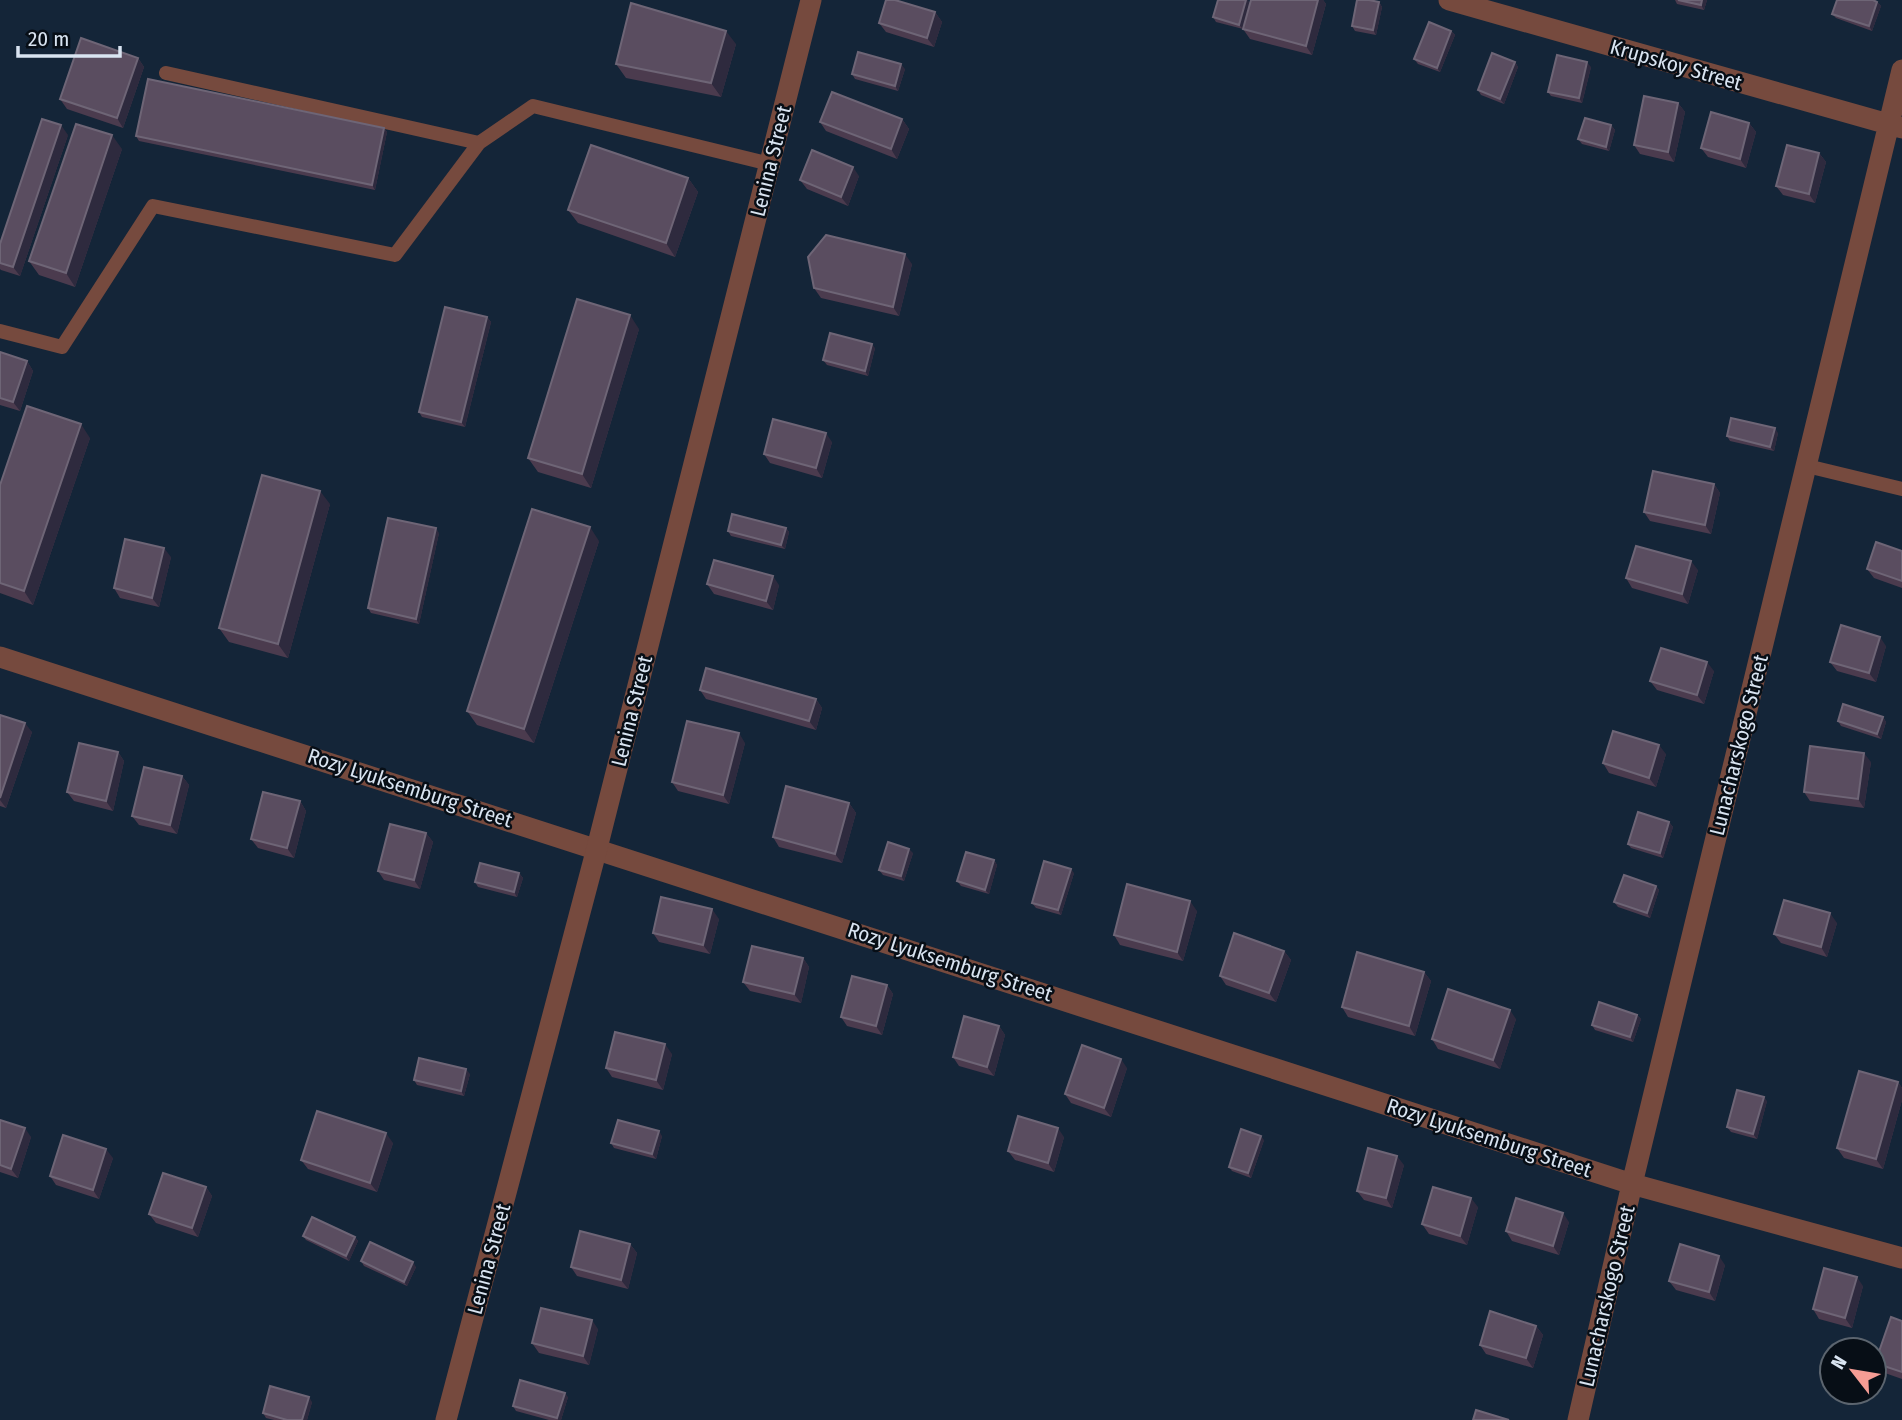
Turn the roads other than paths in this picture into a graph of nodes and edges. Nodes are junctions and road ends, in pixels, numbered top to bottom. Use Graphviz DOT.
graph roads {
  1 [pos="811,0"];
  2 [pos="1449,0"];
  3 [pos="1902,70"];
  4 [pos="166,73"];
  5 [pos="1896,127"];
  6 [pos="479,143"];
  7 [pos="770,164"];
  8 [pos="0,331"];
  9 [pos="1807,466"];
  10 [pos="1902,489"];
  11 [pos="0,657"];
  12 [pos="597,848"];
  13 [pos="1632,1184"];
  14 [pos="1902,1258"];
  15 [pos="446,1420"];
  16 [pos="1578,1420"];
  1 -- 7 [label="street, Lenina Street"];
  2 -- 5 [label="street, Krupskoy Street"];
  3 -- 5 [label="street, Lunacharskogo Street"];
  4 -- 6 [label="lane"];
  5 -- 9 [label="street, Lunacharskogo Street"];
  6 -- 7 [label="lane"];
  6 -- 8 [label="lane"];
  7 -- 12 [label="street, Lenina Street"];
  9 -- 10 [label="lane"];
  9 -- 13 [label="street, Lunacharskogo Street"];
  11 -- 12 [label="street, Rozy Lyuksemburg Street"];
  12 -- 13 [label="street, Rozy Lyuksemburg Street"];
  12 -- 15 [label="street, Lenina Street"];
  13 -- 14 [label="street, Rozy Lyuksemburg Street"];
  13 -- 16 [label="street, Lunacharskogo Street"];
}
